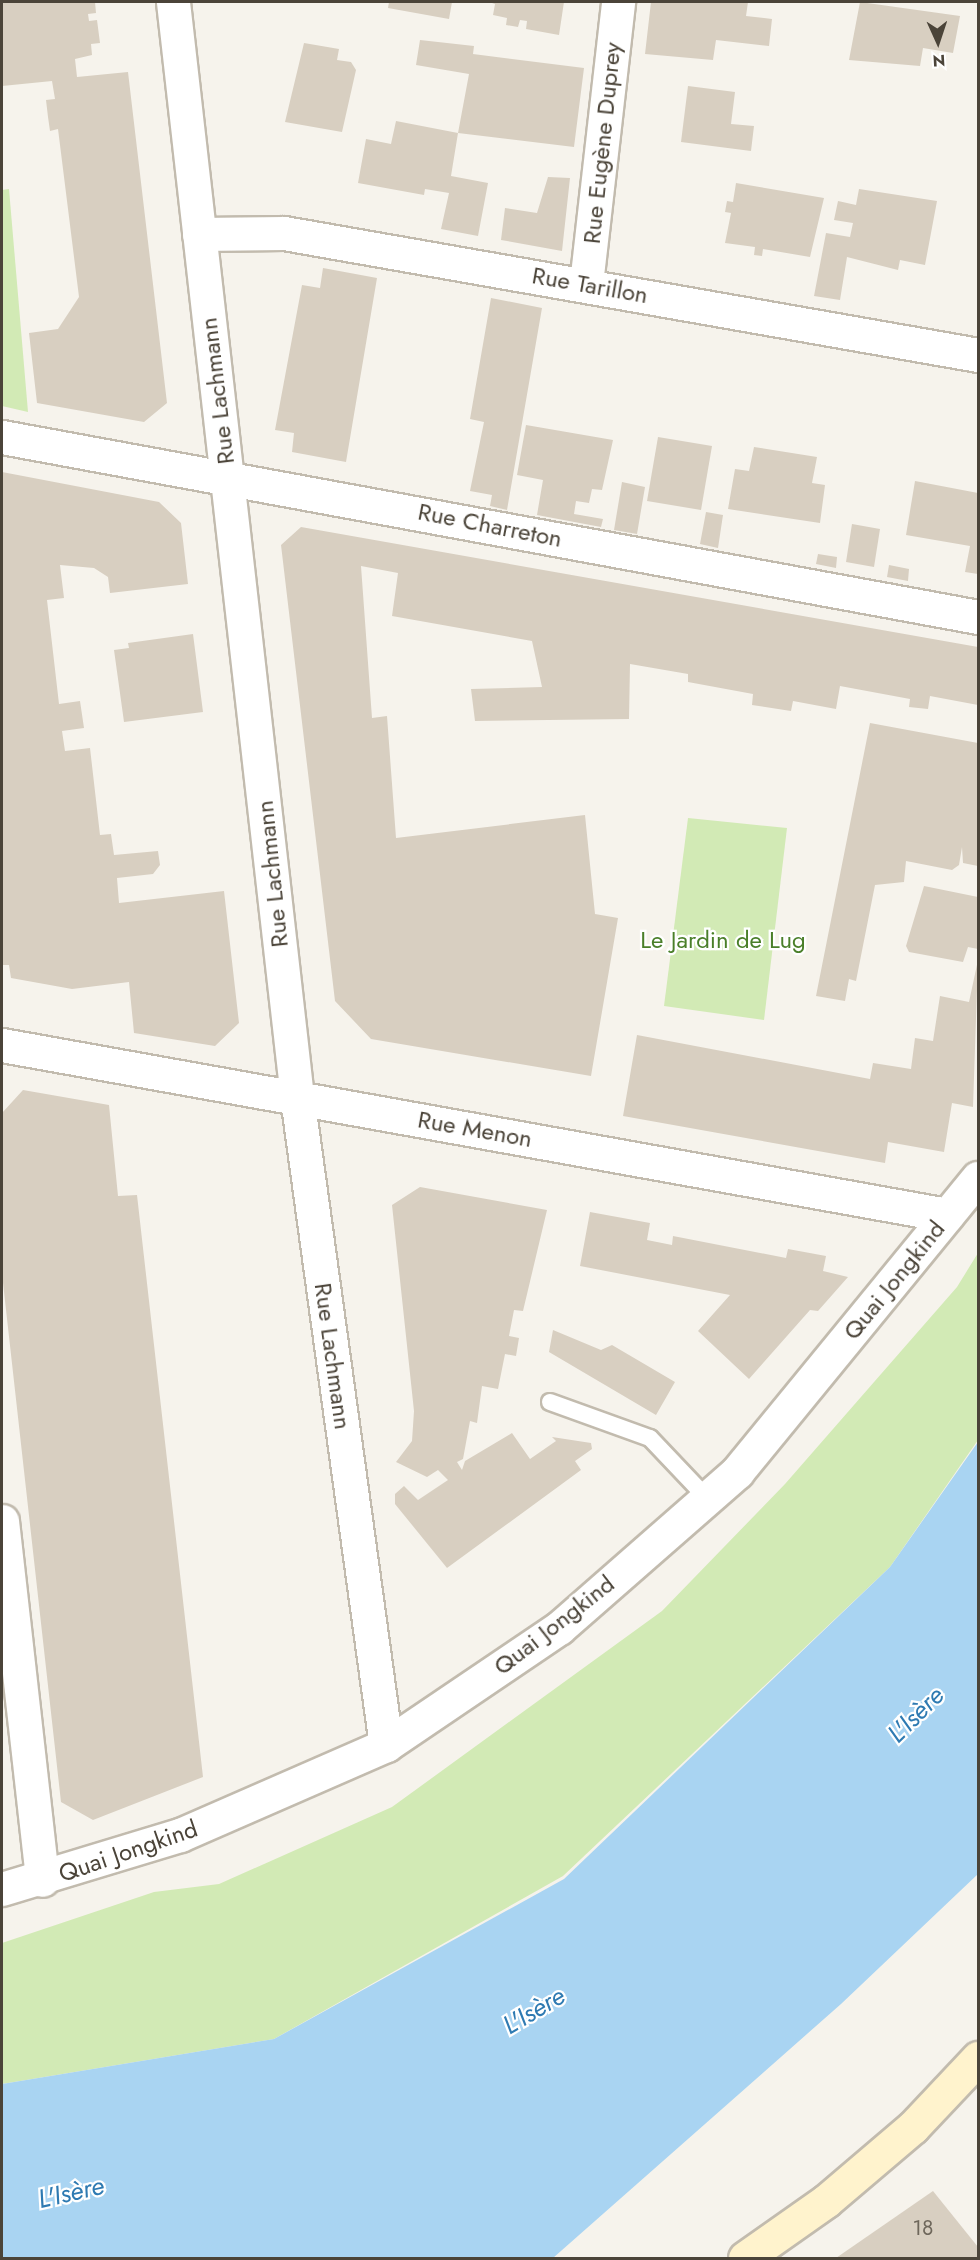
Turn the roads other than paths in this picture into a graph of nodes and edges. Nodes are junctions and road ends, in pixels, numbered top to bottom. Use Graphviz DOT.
graph roads {
  1 [pos="173,2"];
  2 [pos="618,2"];
  3 [pos="199,234"];
  4 [pos="586,284"];
  5 [pos="978,355"];
  6 [pos="2,437"];
  7 [pos="227,476"];
  8 [pos="978,617"];
  9 [pos="2,1045"];
  10 [pos="297,1097"];
  11 [pos="978,1178"];
  12 [pos="947,1215"];
  13 [pos="550,1402"];
  14 [pos="707,1498"];
  15 [pos="2,1521"];
  16 [pos="386,1745"];
  17 [pos="42,1880"];
  18 [pos="2,1889"];
  19 [pos="978,2058"];
  20 [pos="745,2259"];
  1 -- 3 [label="street, Rue Lachmann"];
  2 -- 4 [label="street, Rue Eugène Duprey"];
  3 -- 4 [label="street, Rue Tarillon"];
  3 -- 7 [label="street, Rue Lachmann"];
  4 -- 5 [label="street, Rue Tarillon"];
  6 -- 7 [label="street, Rue Charreton"];
  7 -- 8 [label="street, Rue Charreton"];
  7 -- 10 [label="street, Rue Lachmann"];
  9 -- 10 [label="street, Rue Menon"];
  10 -- 12 [label="street, Rue Menon"];
  10 -- 16 [label="street, Rue Lachmann"];
  11 -- 12 [label="street, Quai Jongkind"];
  12 -- 14 [label="street, Quai Jongkind"];
  13 -- 14 [label="lane"];
  14 -- 16 [label="street, Quai Jongkind"];
  15 -- 17 [label="street"];
  16 -- 17 [label="street, Quai Jongkind"];
  17 -- 18 [label="street, Quai Jongkind"];
  19 -- 20 [label="street"];
}
